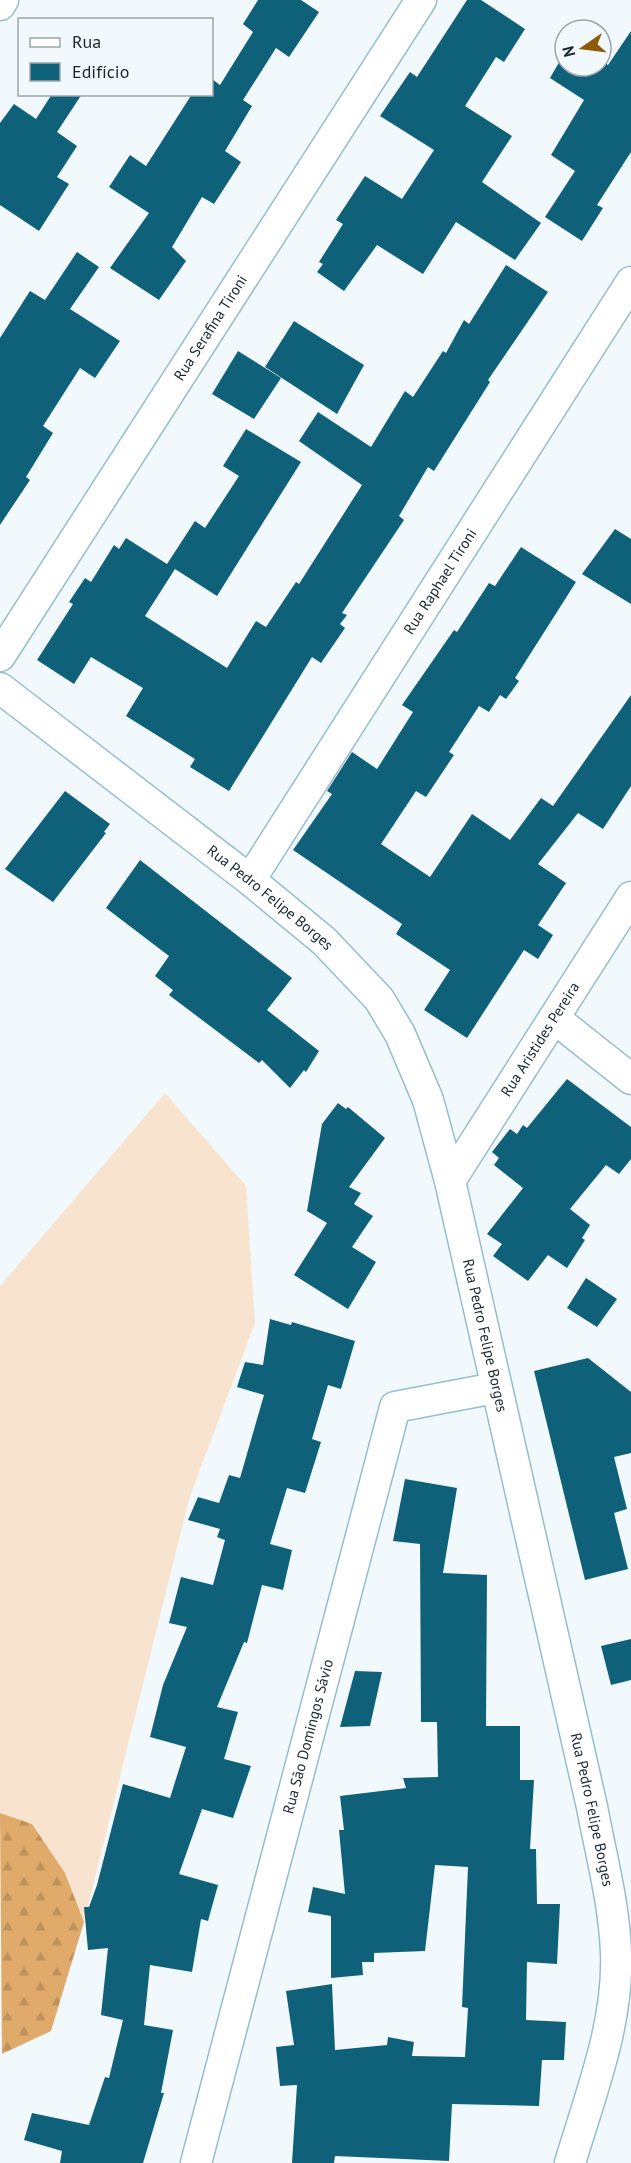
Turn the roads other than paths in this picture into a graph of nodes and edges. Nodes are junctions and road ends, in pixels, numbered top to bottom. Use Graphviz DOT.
graph roads {
  1 [pos="3,0"];
  2 [pos="421,0"];
  3 [pos="0,5"];
  4 [pos="631,282"];
  5 [pos="0,656"];
  6 [pos="0,688"];
  7 [pos="250,880"];
  8 [pos="631,897"];
  9 [pos="554,1018"];
  10 [pos="631,1079"];
  11 [pos="450,1181"];
  12 [pos="495,1388"];
  13 [pos="631,1884"];
  14 [pos="612,1911"];
  15 [pos="196,2163"];
  16 [pos="570,2163"];
  1 -- 3 [label="street"];
  2 -- 5 [label="street, Rua Serafina Tironi"];
  4 -- 7 [label="street, Rua Raphael Tironi"];
  6 -- 7 [label="street, Rua Pedro Felipe Borges"];
  7 -- 11 [label="street, Rua Pedro Felipe Borges"];
  8 -- 9 [label="street, Rua Aristides Pereira"];
  9 -- 10 [label="street"];
  9 -- 11 [label="street, Rua Aristides Pereira"];
  11 -- 12 [label="street, Rua Pedro Felipe Borges"];
  12 -- 14 [label="street, Rua Pedro Felipe Borges"];
  12 -- 15 [label="street, Rua São Domingos Sávio"];
  13 -- 14 [label="street"];
  14 -- 16 [label="street, Rua Pedro Felipe Borges"];
}
